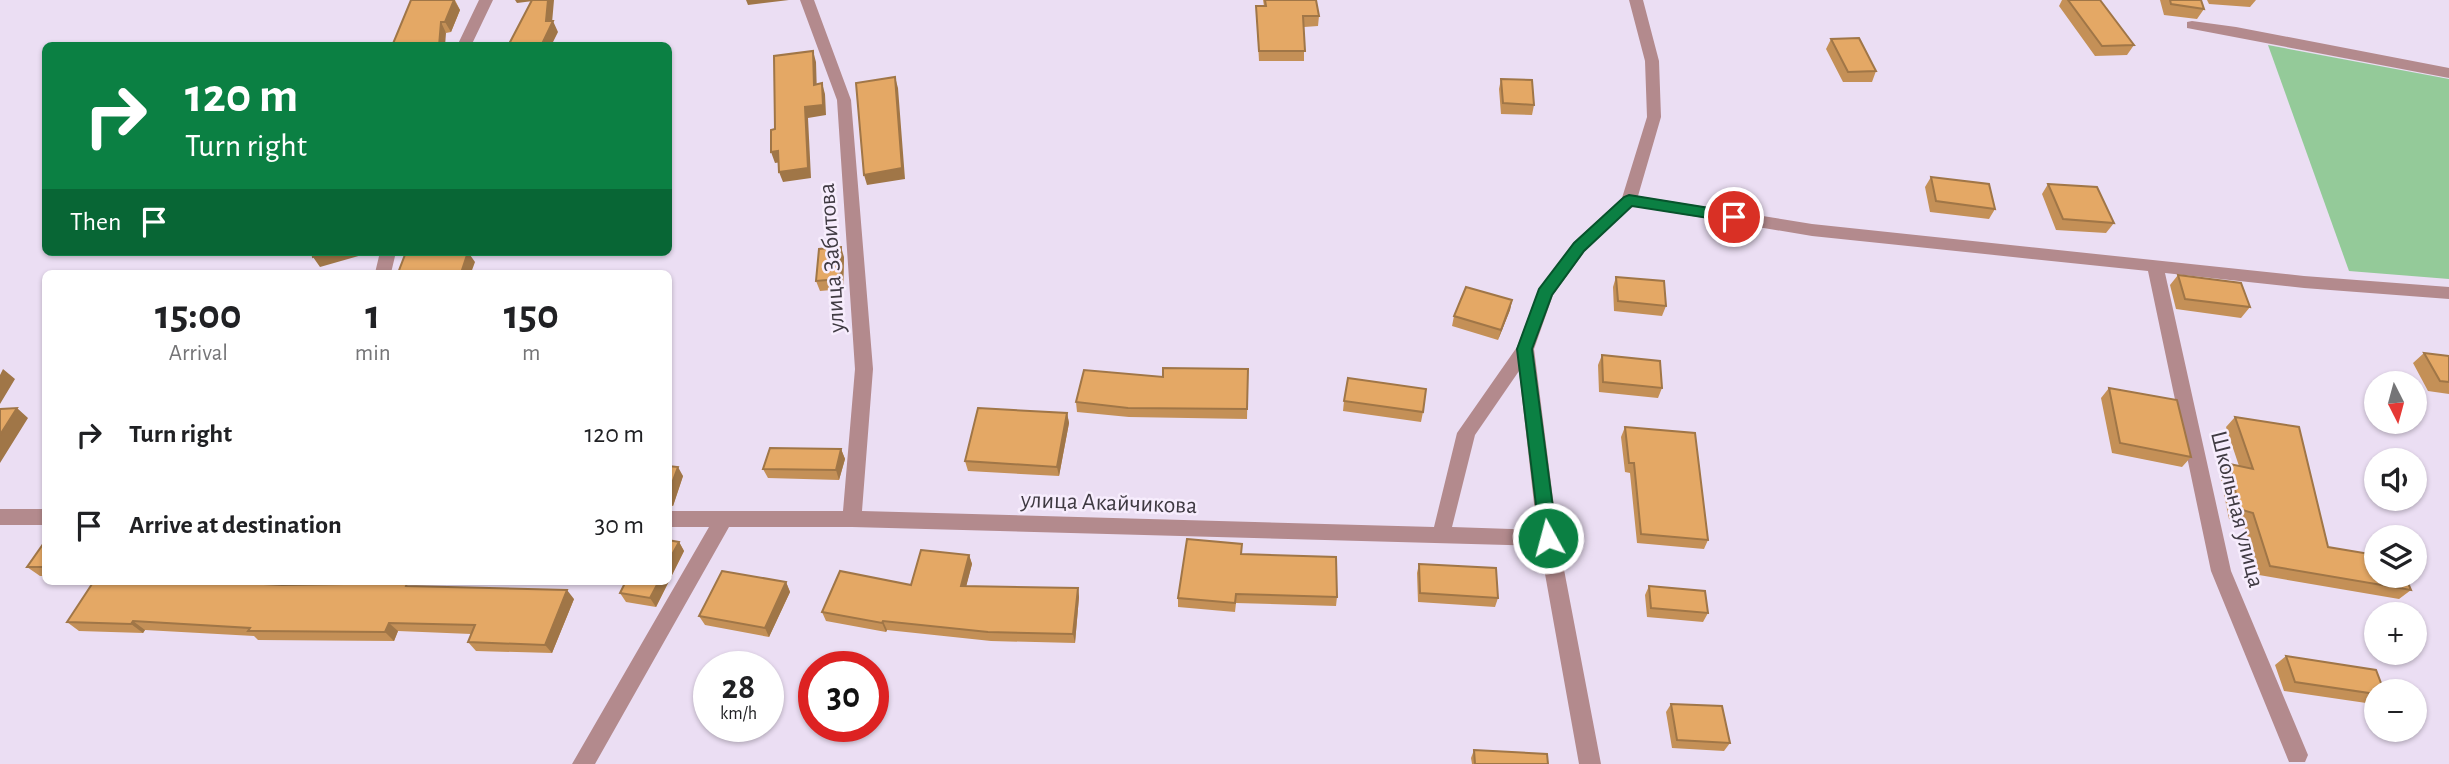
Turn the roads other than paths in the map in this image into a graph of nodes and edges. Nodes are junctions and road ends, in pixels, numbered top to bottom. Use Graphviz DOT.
graph roads {
  1 [pos="486,0"];
  2 [pos="807,0"];
  3 [pos="1636,0"];
  4 [pos="2192,25"];
  5 [pos="466,42"];
  6 [pos="2449,73"];
  7 [pos="1629,200"];
  8 [pos="2155,267"];
  9 [pos="2449,293"];
  10 [pos="1525,349"];
  11 [pos="0,517"];
  12 [pos="42,517"];
  13 [pos="672,519"];
  14 [pos="724,519"];
  15 [pos="852,519"];
  16 [pos="1441,536"];
  17 [pos="1548,538"];
  18 [pos="2297,755"];
  19 [pos="583,764"];
  20 [pos="1590,764"];
  1 -- 5 [label="street"];
  2 -- 15 [label="street, улица Забитова"];
  3 -- 7 [label="street"];
  4 -- 6 [label="street"];
  7 -- 8 [label="street"];
  7 -- 10 [label="street"];
  8 -- 9 [label="street"];
  8 -- 18 [label="street, Школьная улица"];
  10 -- 16 [label="street"];
  10 -- 17 [label="street"];
  11 -- 12 [label="street"];
  13 -- 14 [label="street, улица Акайчикова"];
  14 -- 15 [label="street, улица Акайчикова"];
  14 -- 19 [label="street"];
  15 -- 16 [label="street, улица Акайчикова"];
  16 -- 17 [label="street, улица Акайчикова"];
  17 -- 20 [label="street"];
}
